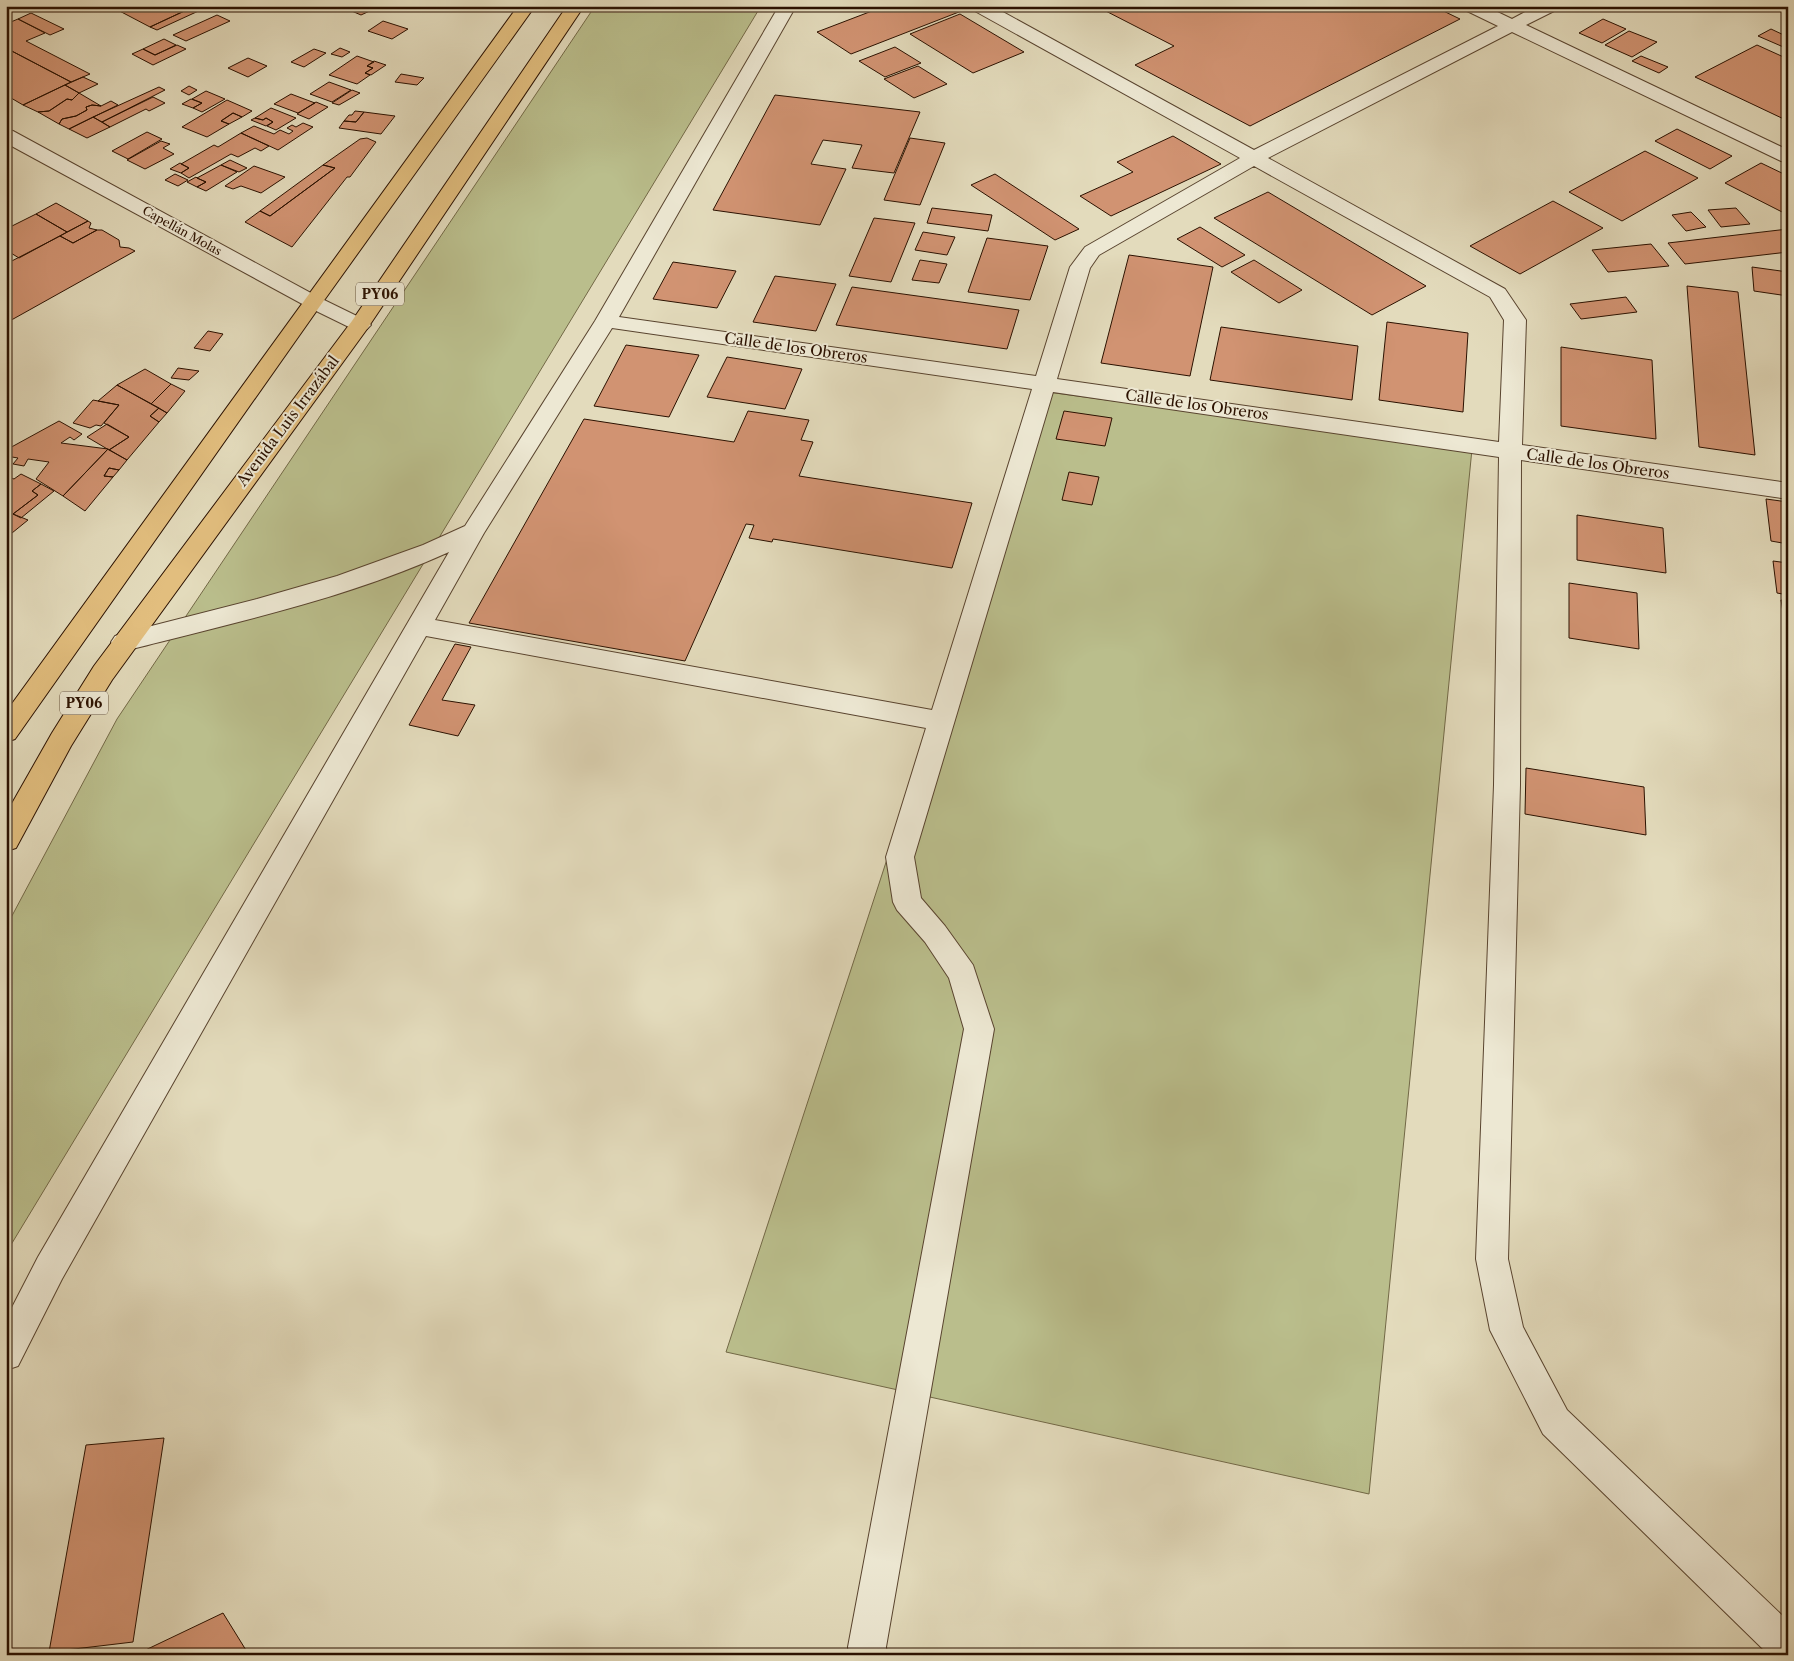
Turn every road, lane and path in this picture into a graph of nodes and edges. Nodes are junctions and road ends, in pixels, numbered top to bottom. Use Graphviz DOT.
graph roads {
  1 [pos="527,6"];
  2 [pos="576,6"];
  3 [pos="788,6"];
  4 [pos="979,6"];
  5 [pos="1471,6"];
  6 [pos="1550,6"];
  7 [pos="1513,26"];
  8 [pos="6,135"];
  9 [pos="1255,157"];
  10 [pos="1788,157"];
  11 [pos="313,302"];
  12 [pos="606,321"];
  13 [pos="360,325"];
  14 [pos="1044,383"];
  15 [pos="1510,451"];
  16 [pos="1788,491"];
  17 [pos="473,532"];
  18 [pos="419,626"];
  19 [pos="124,642"];
  20 [pos="942,721"];
  21 [pos="6,732"];
  22 [pos="6,840"];
  23 [pos="6,1354"];
  24 [pos="1788,1647"];
  25 [pos="868,1655"];
  1 -- 11 [label="highway, PY06"];
  2 -- 13 [label="highway, Avenida Luis Irrazábal / PY06"];
  3 -- 12 [label="street"];
  4 -- 9 [label="street"];
  5 -- 7 [label="street"];
  6 -- 7 [label="street"];
  7 -- 9 [label="street"];
  7 -- 10 [label="street"];
  8 -- 11 [label="street, Capellán Molas"];
  9 -- 14 [label="street"];
  9 -- 15 [label="street"];
  11 -- 13 [label="street, Capellán Molas"];
  11 -- 21 [label="highway, PY06"];
  12 -- 14 [label="street, Calle de los Obreros"];
  12 -- 17 [label="street"];
  13 -- 19 [label="highway, Avenida Luis Irrazábal / PY06"];
  14 -- 15 [label="street, Calle de los Obreros"];
  14 -- 20 [label="street"];
  15 -- 16 [label="street, Calle de los Obreros"];
  15 -- 24 [label="street"];
  17 -- 18 [label="street"];
  17 -- 19 [label="street"];
  18 -- 20 [label="street"];
  18 -- 23 [label="street"];
  19 -- 22 [label="highway, Avenida Luis Irrazábal / PY06"];
  20 -- 25 [label="street"];
}
